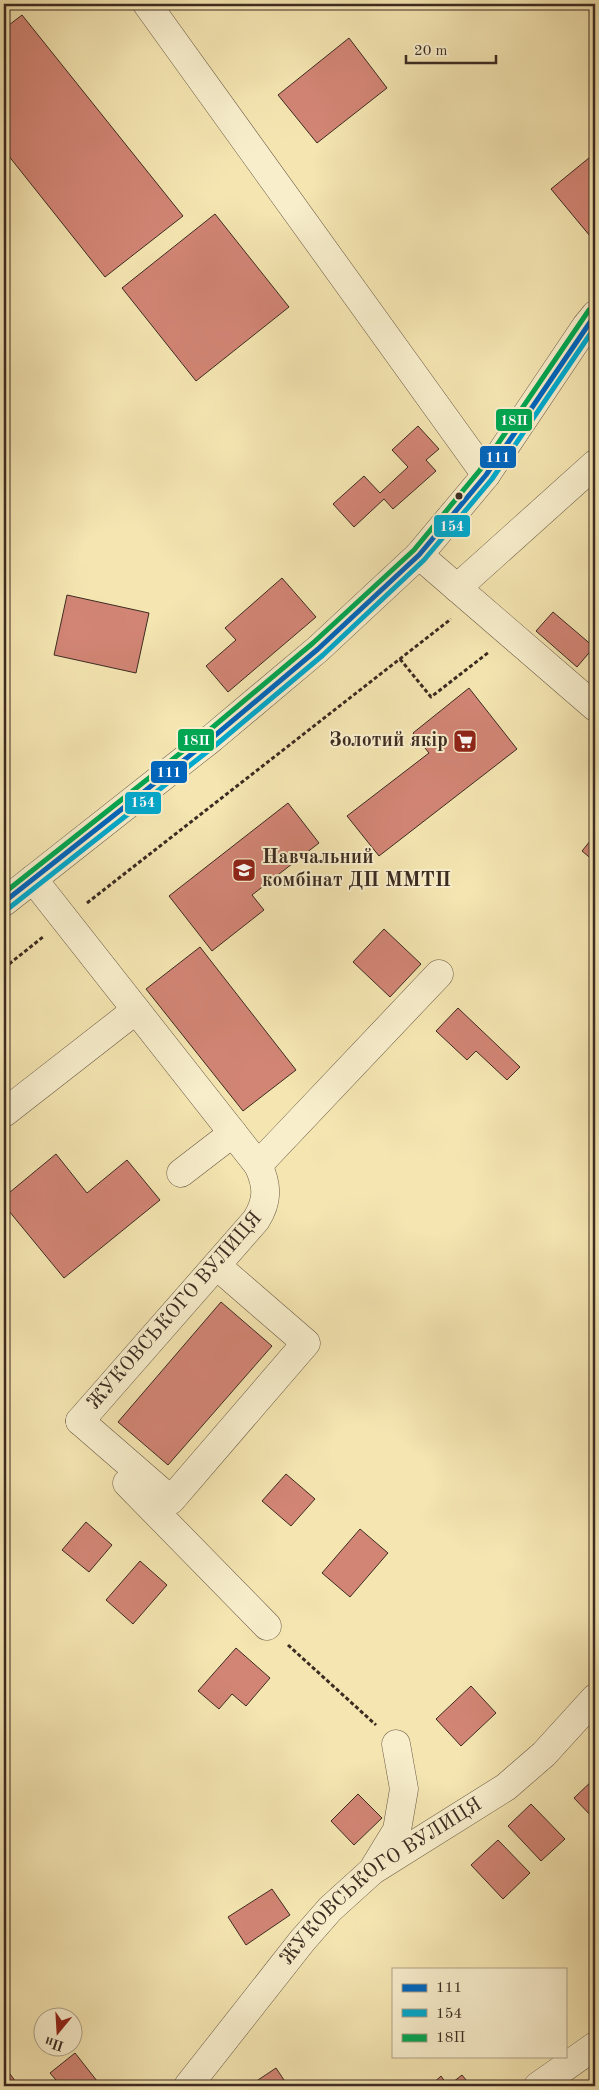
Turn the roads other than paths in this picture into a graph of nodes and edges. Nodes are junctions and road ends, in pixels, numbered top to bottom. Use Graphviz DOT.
graph roads {
  1 [pos="147,4"];
  2 [pos="592,325"];
  3 [pos="595,464"];
  4 [pos="486,475"];
  5 [pos="419,555"];
  6 [pos="465,595"];
  7 [pos="595,707"];
  8 [pos="33,879"];
  9 [pos="4,902"];
  10 [pos="439,974"];
  11 [pos="136,1010"];
  12 [pos="4,1113"];
  13 [pos="233,1133"];
  14 [pos="258,1165"];
  15 [pos="181,1173"];
  16 [pos="217,1266"];
  17 [pos="80,1422"];
  18 [pos="267,1626"];
  19 [pos="595,1698"];
  20 [pos="396,1744"];
  21 [pos="372,1871"];
  22 [pos="595,2046"];
  23 [pos="188,2086"];
  24 [pos="538,2086"];
  1 -- 4 [label="street"];
  2 -- 4 [label="street"];
  3 -- 6 [label="street"];
  4 -- 5 [label="street"];
  5 -- 6 [label="street"];
  5 -- 8 [label="street"];
  6 -- 7 [label="street"];
  8 -- 9 [label="street"];
  8 -- 11 [label="street, ЖУКОВСЬКОГО ВУЛИЦЯ"];
  10 -- 14 [label="street"];
  11 -- 12 [label="street"];
  11 -- 13 [label="street, ЖУКОВСЬКОГО ВУЛИЦЯ"];
  13 -- 14 [label="street, ЖУКОВСЬКОГО ВУЛИЦЯ"];
  13 -- 15 [label="street"];
  14 -- 16 [label="street, ЖУКОВСЬКОГО ВУЛИЦЯ"];
  16 -- 17 [label="street, ЖУКОВСЬКОГО ВУЛИЦЯ"];
  16 -- 17 [label="street"];
  17 -- 18 [label="street, ЖУКОВСЬКОГО ВУЛИЦЯ"];
  19 -- 21 [label="street, ЖУКОВСЬКОГО ВУЛИЦЯ"];
  20 -- 21 [label="street"];
  21 -- 23 [label="street, ЖУКОВСЬКОГО ВУЛИЦЯ"];
  22 -- 24 [label="street"];
}
